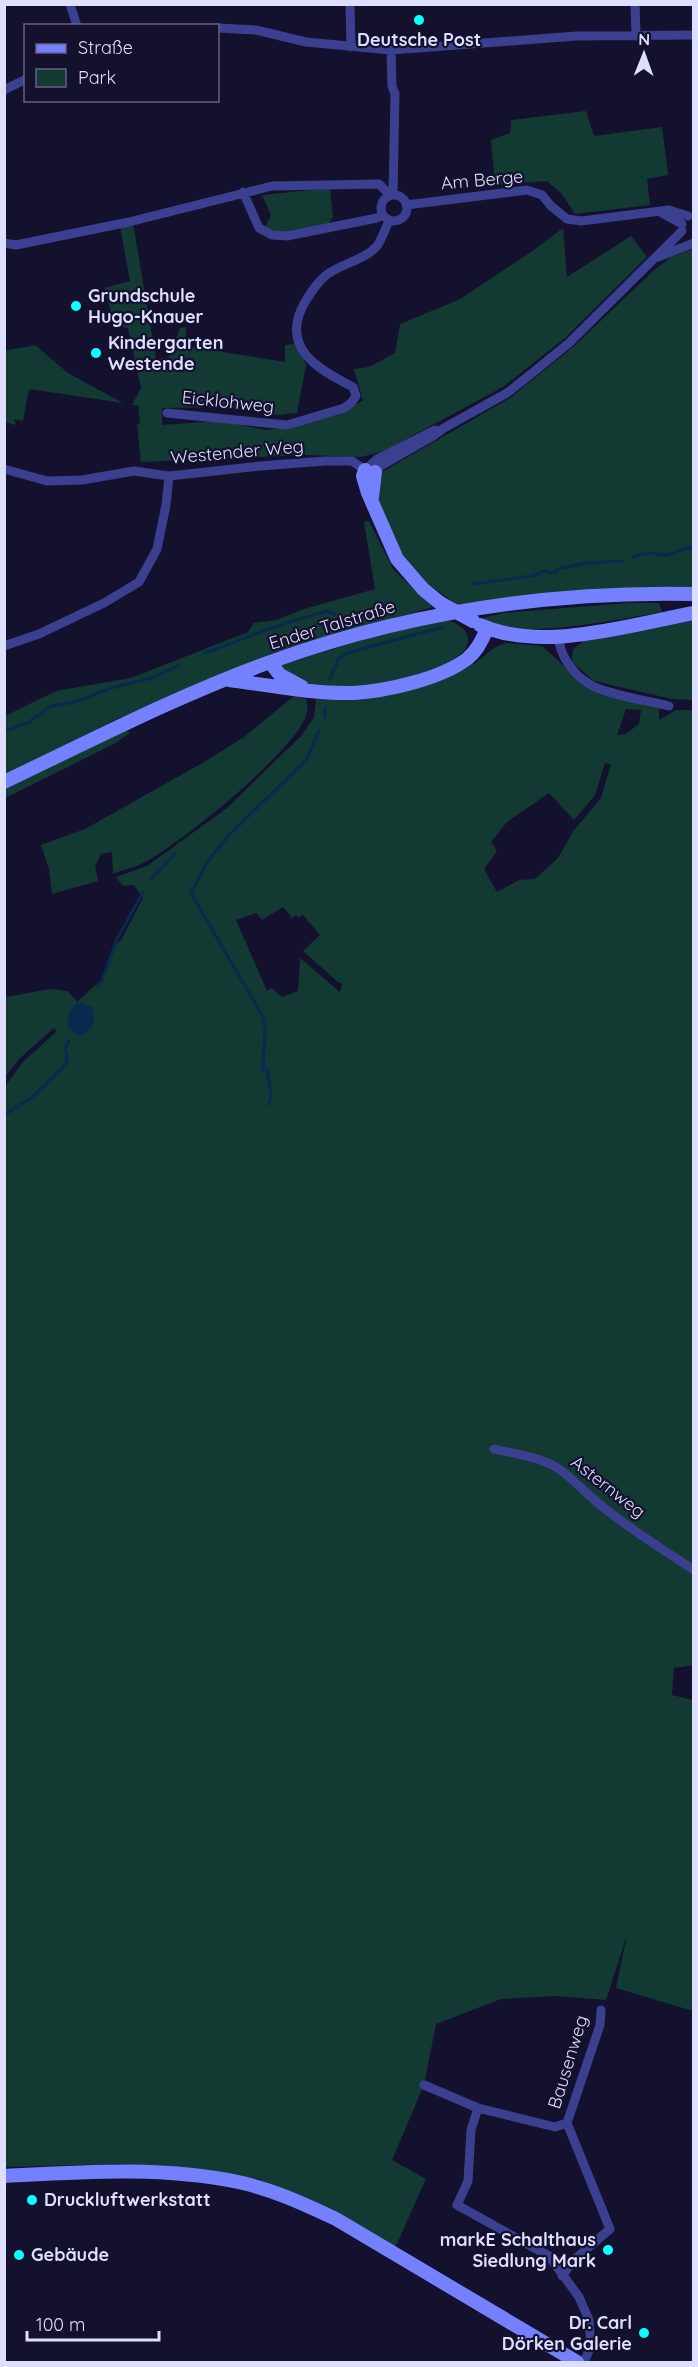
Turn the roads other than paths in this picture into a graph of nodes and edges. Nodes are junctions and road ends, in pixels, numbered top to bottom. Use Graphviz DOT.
graph roads {
  1 [pos="70,4"];
  2 [pos="350,4"];
  3 [pos="635,4"];
  4 [pos="76,24"];
  5 [pos="219,28"];
  6 [pos="693,35"];
  7 [pos="636,36"];
  8 [pos="351,47"];
  9 [pos="391,50"];
  10 [pos="24,80"];
  11 [pos="4,90"];
  12 [pos="243,192"];
  13 [pos="391,195"];
  14 [pos="406,205"];
  15 [pos="386,218"];
  16 [pos="687,222"];
  17 [pos="693,242"];
  18 [pos="4,243"];
  19 [pos="656,257"];
  20 [pos="167,413"];
  21 [pos="4,469"];
  22 [pos="370,471"];
  23 [pos="169,476"];
  24 [pos="693,594"];
  25 [pos="693,613"];
  26 [pos="487,628"];
  27 [pos="558,636"];
  28 [pos="4,646"];
  29 [pos="270,662"];
  30 [pos="227,679"];
  31 [pos="309,691"];
  32 [pos="669,706"];
  33 [pos="4,782"];
  34 [pos="494,1449"];
  35 [pos="693,1570"];
  36 [pos="601,2010"];
  37 [pos="424,2085"];
  38 [pos="478,2108"];
  39 [pos="567,2123"];
  40 [pos="4,2176"];
  41 [pos="562,2276"];
  42 [pos="577,2362"];
  43 [pos="584,2362"];
  1 -- 4 [label="street"];
  2 -- 8 [label="street"];
  3 -- 7 [label="street"];
  5 -- 8 [label="street"];
  6 -- 7 [label="street"];
  7 -- 9 [label="street"];
  8 -- 9 [label="street"];
  9 -- 13 [label="street"];
  10 -- 11 [label="street"];
  12 -- 13 [label="street"];
  12 -- 15 [label="street"];
  12 -- 18 [label="street"];
  13 -- 14 [label="street"];
  13 -- 15 [label="street"];
  14 -- 15 [label="street"];
  14 -- 16 [label="street, Am Berge"];
  15 -- 20 [label="street, Eicklohweg"];
  16 -- 17 [label="street, Am Berge"];
  16 -- 19 [label="street"];
  17 -- 19 [label="street"];
  19 -- 22 [label="street"];
  21 -- 23 [label="street, Westender Weg"];
  22 -- 23 [label="street, Westender Weg"];
  22 -- 26 [label="main road, bridge"];
  23 -- 28 [label="street"];
  24 -- 29 [label="main road, Ender Talstraße"];
  25 -- 27 [label="main road"];
  26 -- 27 [label="main road"];
  26 -- 31 [label="main road"];
  27 -- 32 [label="street"];
  29 -- 30 [label="main road, Ender Talstraße"];
  29 -- 31 [label="main road"];
  30 -- 31 [label="main road"];
  30 -- 33 [label="main road, Ender Talstraße"];
  34 -- 35 [label="street, Asternweg"];
  36 -- 39 [label="street, Bausenweg"];
  37 -- 38 [label="street"];
  38 -- 39 [label="street"];
  38 -- 41 [label="street"];
  39 -- 41 [label="street"];
  40 -- 42 [label="main road"];
  41 -- 43 [label="street"];
}
